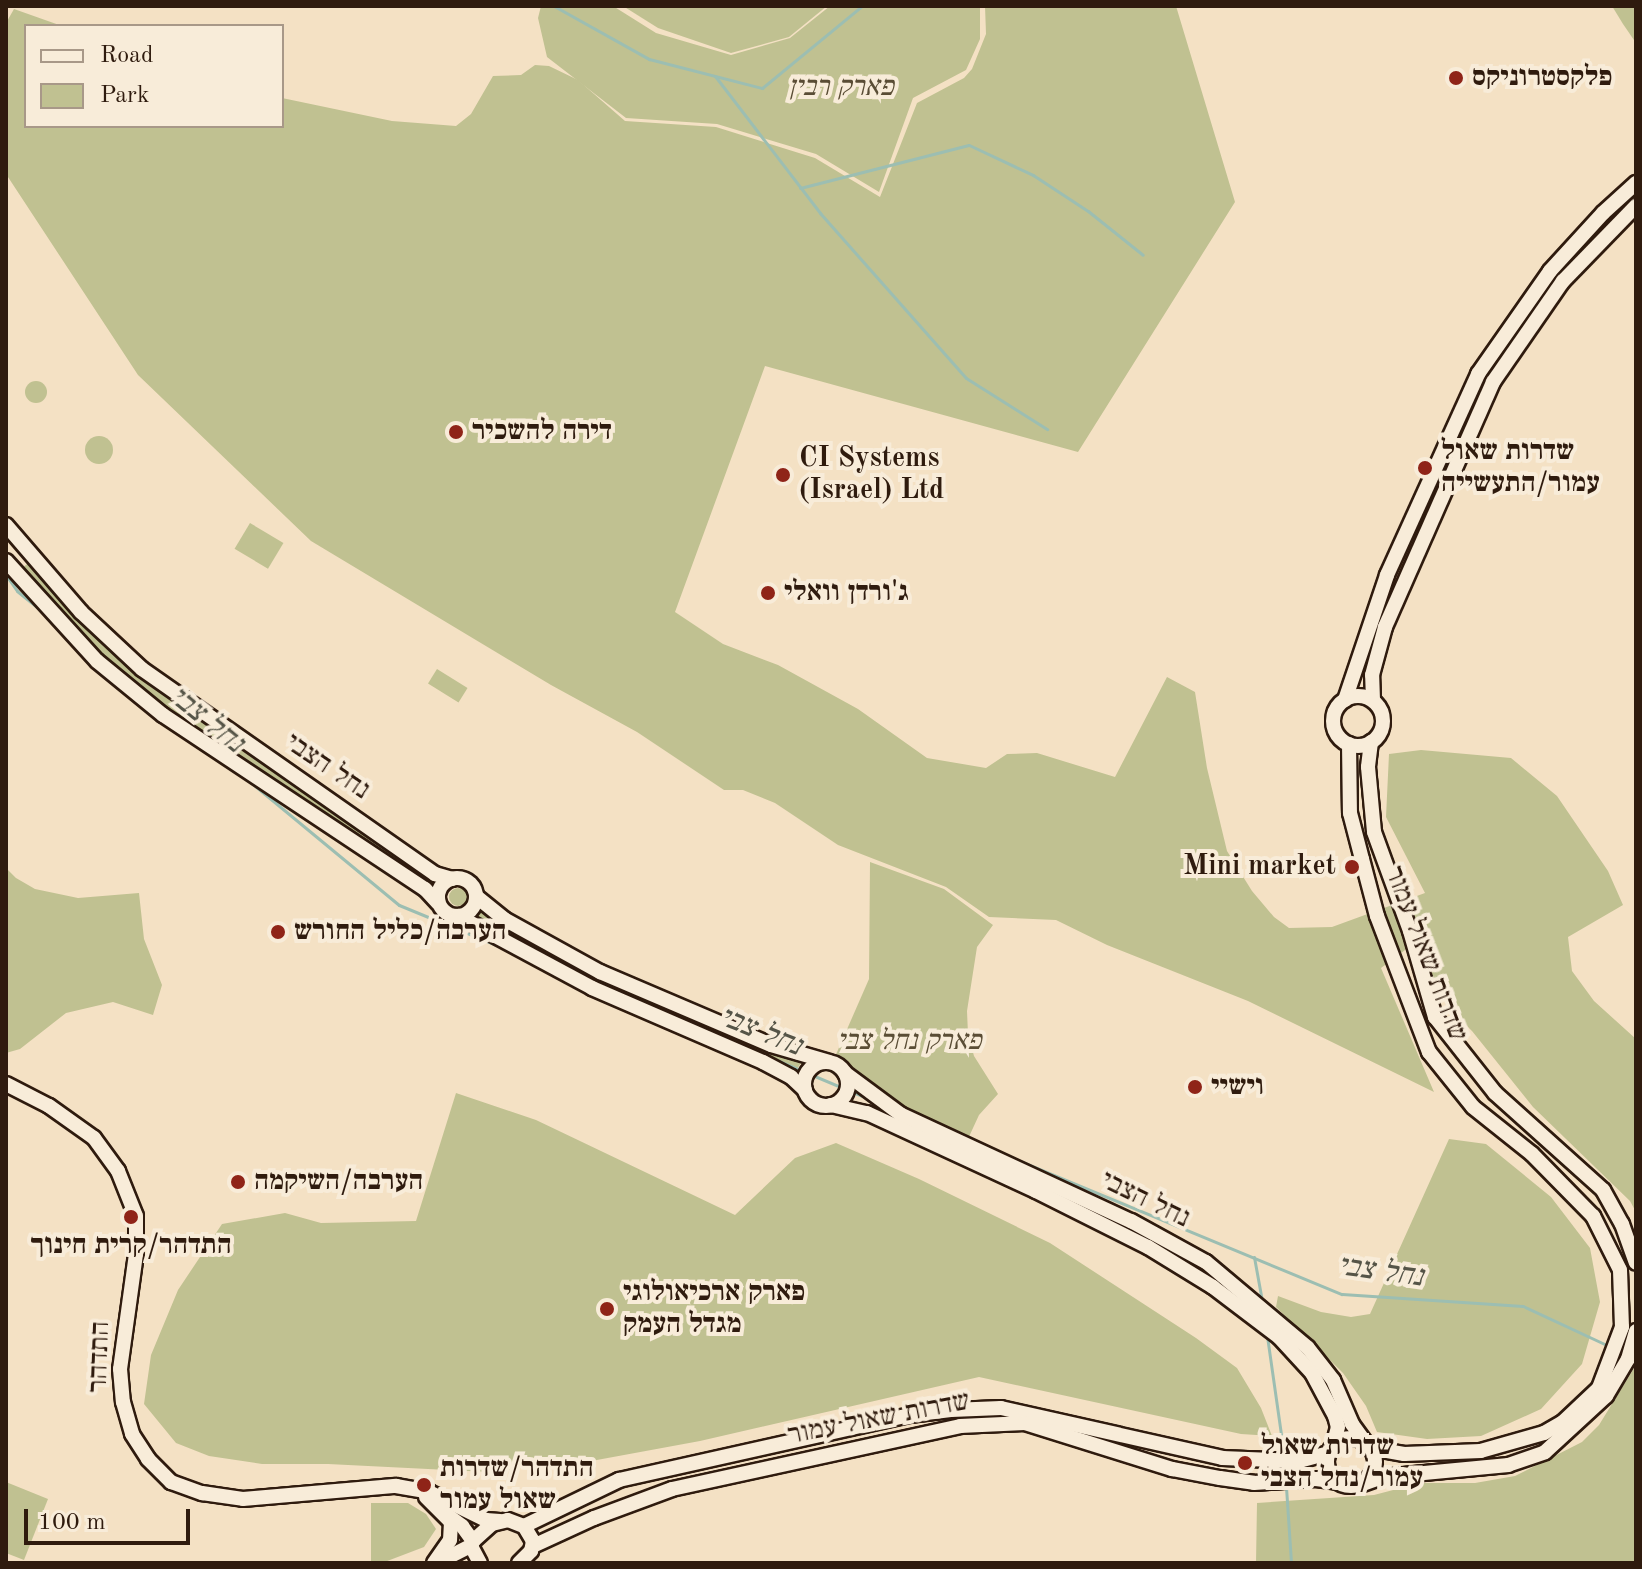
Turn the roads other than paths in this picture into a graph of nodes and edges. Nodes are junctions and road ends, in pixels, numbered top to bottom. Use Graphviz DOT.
graph roads {
  1 [pos="1636,183"];
  2 [pos="1636,206"];
  3 [pos="6,525"];
  4 [pos="6,561"];
  5 [pos="1345,700"];
  6 [pos="1373,700"];
  7 [pos="1371,742"];
  8 [pos="1349,744"];
  9 [pos="452,879"];
  10 [pos="477,897"];
  11 [pos="438,903"];
  12 [pos="458,916"];
  13 [pos="829,1062"];
  14 [pos="845,1073"];
  15 [pos="6,1084"];
  16 [pos="805,1090"];
  17 [pos="831,1105"];
  18 [pos="1636,1263"];
  19 [pos="1636,1331"];
  20 [pos="1368,1445"];
  21 [pos="1330,1450"];
  22 [pos="1337,1482"];
  23 [pos="1363,1484"];
  24 [pos="412,1489"];
  25 [pos="443,1512"];
  26 [pos="500,1521"];
  27 [pos="524,1526"];
  28 [pos="472,1544"];
  29 [pos="533,1546"];
  30 [pos="435,1563"];
  31 [pos="480,1563"];
  32 [pos="519,1563"];
  1 -- 5 [label="street"];
  2 -- 6 [label="street"];
  3 -- 9 [label="street, נחל הצבי"];
  4 -- 11 [label="street, נחל הצבי"];
  5 -- 6 [label="street"];
  5 -- 8 [label="street"];
  6 -- 7 [label="street"];
  7 -- 8 [label="street"];
  7 -- 18 [label="street, שדרות שאול עמור"];
  8 -- 20 [label="street, שדרות שאול עמור"];
  9 -- 10 [label="street"];
  9 -- 11 [label="street"];
  10 -- 12 [label="street"];
  10 -- 13 [label="street"];
  11 -- 12 [label="street"];
  12 -- 16 [label="street"];
  13 -- 14 [label="street"];
  13 -- 16 [label="street"];
  14 -- 17 [label="street"];
  14 -- 20 [label="street, נחל הצבי"];
  15 -- 24 [label="street, התדהר"];
  16 -- 17 [label="street"];
  17 -- 21 [label="street, נחל הצבי"];
  19 -- 23 [label="street"];
  20 -- 21 [label="street"];
  20 -- 23 [label="street"];
  21 -- 22 [label="street"];
  21 -- 27 [label="street, שדרות שאול עמור"];
  22 -- 23 [label="street"];
  22 -- 29 [label="street, שדרות שאול עמור"];
  24 -- 25 [label="street"];
  24 -- 26 [label="street, התדהר"];
  25 -- 28 [label="street"];
  25 -- 30 [label="street"];
  26 -- 27 [label="street, התדהר"];
  26 -- 28 [label="street"];
  27 -- 29 [label="street"];
  28 -- 30 [label="street"];
  28 -- 31 [label="street"];
  29 -- 32 [label="street"];
}
